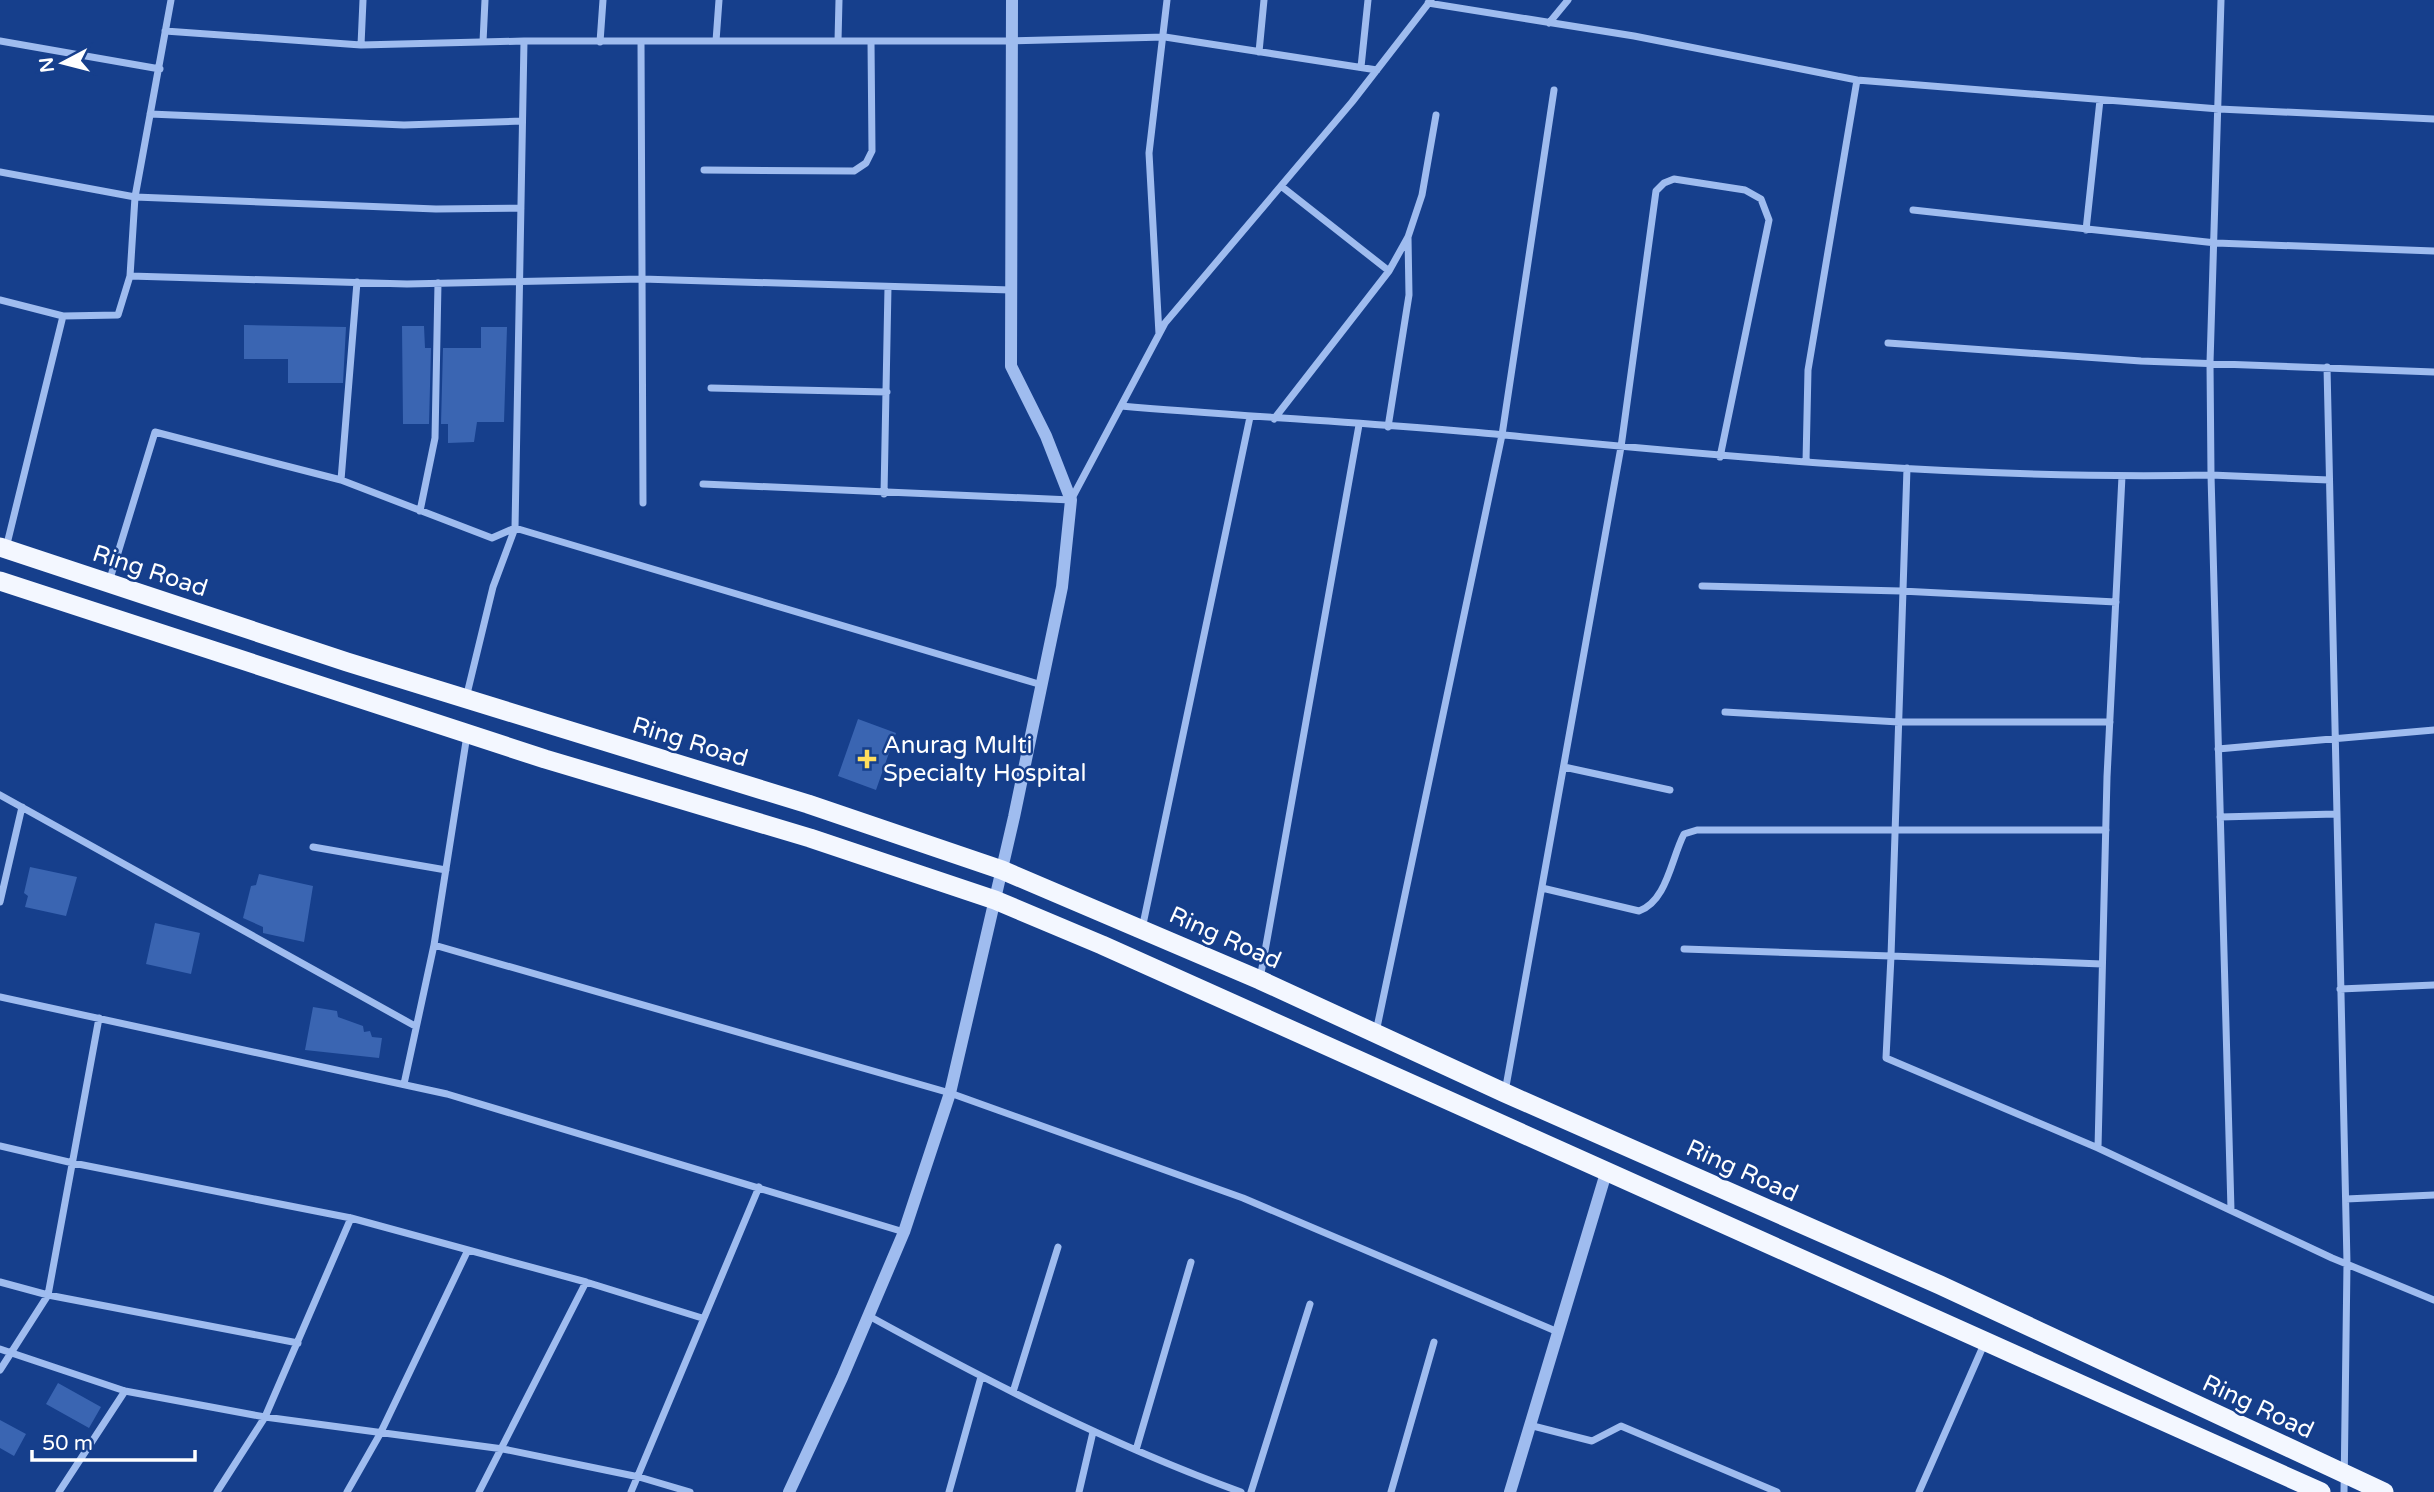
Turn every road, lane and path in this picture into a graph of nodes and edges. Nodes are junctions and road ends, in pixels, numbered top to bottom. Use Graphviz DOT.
graph roads {
  1 [pos="170,0"];
  2 [pos="363,0"];
  3 [pos="485,0"];
  4 [pos="603,0"];
  5 [pos="719,0"];
  6 [pos="838,0"];
  7 [pos="1012,0"];
  8 [pos="1167,0"];
  9 [pos="1264,0"];
  10 [pos="1367,0"];
  11 [pos="1568,0"];
  12 [pos="2221,0"];
  13 [pos="1429,2"];
  14 [pos="1549,23"];
  15 [pos="165,31"];
  16 [pos="1165,37"];
  17 [pos="0,41"];
  18 [pos="524,41"];
  19 [pos="600,41"];
  20 [pos="640,41"];
  21 [pos="716,41"];
  22 [pos="838,41"];
  23 [pos="871,41"];
  24 [pos="1010,41"];
  25 [pos="483,42"];
  26 [pos="361,45"];
  27 [pos="1259,52"];
  28 [pos="1361,67"];
  29 [pos="160,69"];
  30 [pos="1377,69"];
  31 [pos="1857,80"];
  32 [pos="1554,90"];
  33 [pos="2100,100"];
  34 [pos="2218,108"];
  35 [pos="150,114"];
  36 [pos="1436,115"];
  37 [pos="2434,119"];
  38 [pos="523,121"];
  39 [pos="704,170"];
  40 [pos="0,172"];
  41 [pos="1281,186"];
  42 [pos="135,197"];
  43 [pos="521,208"];
  44 [pos="1913,210"];
  45 [pos="2086,230"];
  46 [pos="1408,237"];
  47 [pos="2216,243"];
  48 [pos="2434,251"];
  49 [pos="1389,271"];
  50 [pos="130,276"];
  51 [pos="642,279"];
  52 [pos="357,282"];
  53 [pos="519,282"];
  54 [pos="438,283"];
  55 [pos="888,287"];
  56 [pos="1011,290"];
  57 [pos="0,300"];
  58 [pos="63,316"];
  59 [pos="1159,334"];
  60 [pos="1888,343"];
  61 [pos="2210,363"];
  62 [pos="2328,368"];
  63 [pos="2434,372"];
  64 [pos="711,388"];
  65 [pos="887,392"];
  66 [pos="1121,406"];
  67 [pos="1250,417"];
  68 [pos="1274,419"];
  69 [pos="1359,425"];
  70 [pos="1388,427"];
  71 [pos="1502,435"];
  72 [pos="1621,447"];
  73 [pos="1720,457"];
  74 [pos="1806,462"];
  75 [pos="1907,468"];
  76 [pos="2122,475"];
  77 [pos="2211,475"];
  78 [pos="341,480"];
  79 [pos="2329,480"];
  80 [pos="703,484"];
  81 [pos="884,494"];
  82 [pos="1071,500"];
  83 [pos="643,503"];
  84 [pos="420,511"];
  85 [pos="515,528"];
  86 [pos="3,548"];
  87 [pos="0,581"];
  88 [pos="109,582"];
  89 [pos="1702,586"];
  90 [pos="1901,591"];
  91 [pos="2116,602"];
  92 [pos="1042,685"];
  93 [pos="466,698"];
  94 [pos="1725,712"];
  95 [pos="1899,722"];
  96 [pos="2110,722"];
  97 [pos="2434,730"];
  98 [pos="467,734"];
  99 [pos="2334,740"];
  100 [pos="2218,749"];
  101 [pos="1564,767"];
  102 [pos="1671,790"];
  103 [pos="0,795"];
  104 [pos="22,807"];
  105 [pos="2336,814"];
  106 [pos="2220,817"];
  107 [pos="2106,830"];
  108 [pos="1895,831"];
  109 [pos="313,846"];
  110 [pos="446,870"];
  111 [pos="1002,870"];
  112 [pos="1542,888"];
  113 [pos="995,900"];
  114 [pos="0,902"];
  115 [pos="1142,929"];
  116 [pos="434,946"];
  117 [pos="1684,949"];
  118 [pos="1891,956"];
  119 [pos="2102,964"];
  120 [pos="1260,980"];
  121 [pos="2434,985"];
  122 [pos="2340,989"];
  123 [pos="0,997"];
  124 [pos="99,1018"];
  125 [pos="415,1026"];
  126 [pos="1376,1033"];
  127 [pos="404,1084"];
  128 [pos="950,1093"];
  129 [pos="1505,1093"];
  130 [pos="0,1146"];
  131 [pos="2098,1148"];
  132 [pos="73,1163"];
  133 [pos="1606,1173"];
  134 [pos="760,1187"];
  135 [pos="2434,1195"];
  136 [pos="2346,1199"];
  137 [pos="2231,1210"];
  138 [pos="351,1218"];
  139 [pos="904,1232"];
  140 [pos="1058,1247"];
  141 [pos="467,1252"];
  142 [pos="1191,1262"];
  143 [pos="2347,1264"];
  144 [pos="0,1282"];
  145 [pos="586,1282"];
  146 [pos="48,1295"];
  147 [pos="2434,1300"];
  148 [pos="1310,1304"];
  149 [pos="869,1316"];
  150 [pos="702,1318"];
  151 [pos="1558,1332"];
  152 [pos="1985,1341"];
  153 [pos="1434,1342"];
  154 [pos="298,1343"];
  155 [pos="0,1349"];
  156 [pos="11,1353"];
  157 [pos="0,1370"];
  158 [pos="981,1377"];
  159 [pos="125,1391"];
  160 [pos="1013,1392"];
  161 [pos="265,1417"];
  162 [pos="1529,1425"];
  163 [pos="1093,1432"];
  164 [pos="380,1434"];
  165 [pos="503,1449"];
  166 [pos="1136,1450"];
  167 [pos="639,1477"];
  168 [pos="1212,1482"];
  169 [pos="2345,1483"];
  170 [pos="59,1492"];
  171 [pos="217,1492"];
  172 [pos="346,1492"];
  173 [pos="479,1492"];
  174 [pos="631,1492"];
  175 [pos="691,1492"];
  176 [pos="789,1492"];
  177 [pos="949,1492"];
  178 [pos="1079,1492"];
  179 [pos="1210,1492"];
  180 [pos="1241,1492"];
  181 [pos="1251,1492"];
  182 [pos="1391,1492"];
  183 [pos="1510,1492"];
  184 [pos="1777,1492"];
  185 [pos="1919,1492"];
  186 [pos="2321,1492"];
  187 [pos="2384,1492"];
  1 -- 15 [label="street"];
  2 -- 26 [label="street"];
  3 -- 25 [label="street"];
  4 -- 19 [label="street"];
  5 -- 21 [label="street"];
  6 -- 22 [label="street"];
  7 -- 24 [label="street"];
  8 -- 16 [label="street"];
  9 -- 27 [label="street"];
  10 -- 28 [label="street"];
  11 -- 14 [label="street"];
  12 -- 34 [label="street"];
  13 -- 14 [label="street"];
  13 -- 30 [label="street"];
  14 -- 31 [label="street"];
  15 -- 26 [label="street"];
  15 -- 29 [label="street"];
  16 -- 24 [label="street"];
  16 -- 27 [label="street"];
  16 -- 59 [label="street"];
  17 -- 29 [label="street"];
  18 -- 19 [label="street"];
  18 -- 25 [label="street"];
  18 -- 38 [label="street"];
  19 -- 20 [label="street"];
  20 -- 21 [label="street"];
  20 -- 51 [label="street"];
  21 -- 22 [label="street"];
  22 -- 23 [label="street"];
  23 -- 24 [label="street"];
  23 -- 39 [label="street"];
  24 -- 56 [label="street"];
  25 -- 26 [label="street"];
  27 -- 28 [label="street"];
  28 -- 30 [label="street"];
  29 -- 35 [label="street"];
  30 -- 41 [label="street"];
  31 -- 33 [label="street"];
  31 -- 74 [label="street"];
  32 -- 71 [label="street"];
  33 -- 34 [label="street"];
  33 -- 45 [label="street"];
  34 -- 37 [label="street"];
  34 -- 47 [label="street"];
  35 -- 38 [label="street"];
  35 -- 42 [label="street"];
  36 -- 46 [label="street"];
  38 -- 43 [label="street"];
  40 -- 42 [label="street"];
  41 -- 49 [label="street"];
  41 -- 59 [label="street"];
  42 -- 43 [label="street"];
  42 -- 50 [label="street"];
  43 -- 53 [label="street"];
  44 -- 45 [label="street"];
  45 -- 47 [label="street"];
  46 -- 49 [label="street"];
  46 -- 70 [label="street"];
  47 -- 48 [label="street"];
  47 -- 61 [label="street"];
  49 -- 68 [label="street"];
  50 -- 52 [label="street"];
  50 -- 58 [label="street"];
  51 -- 53 [label="street"];
  51 -- 55 [label="street"];
  51 -- 83 [label="street"];
  52 -- 54 [label="street"];
  52 -- 78 [label="street"];
  53 -- 54 [label="street"];
  53 -- 85 [label="street"];
  54 -- 84 [label="street"];
  55 -- 56 [label="street"];
  55 -- 65 [label="street"];
  56 -- 82 [label="street"];
  57 -- 58 [label="street"];
  58 -- 86 [label="street"];
  59 -- 66 [label="street"];
  60 -- 61 [label="street"];
  61 -- 62 [label="street"];
  61 -- 77 [label="street"];
  62 -- 63 [label="street"];
  62 -- 79 [label="street"];
  64 -- 65 [label="street"];
  65 -- 81 [label="street"];
  66 -- 67 [label="street"];
  66 -- 82 [label="street"];
  67 -- 68 [label="street"];
  67 -- 115 [label="street"];
  68 -- 69 [label="street"];
  69 -- 70 [label="street"];
  69 -- 120 [label="street"];
  70 -- 71 [label="street"];
  71 -- 72 [label="street"];
  71 -- 126 [label="street"];
  72 -- 73 [label="street"];
  72 -- 73 [label="street"];
  72 -- 101 [label="street"];
  73 -- 74 [label="street"];
  74 -- 75 [label="street"];
  75 -- 76 [label="street"];
  75 -- 90 [label="street"];
  76 -- 77 [label="street"];
  76 -- 91 [label="street"];
  77 -- 79 [label="street"];
  77 -- 100 [label="street"];
  78 -- 84 [label="street"];
  78 -- 88 [label="street"];
  79 -- 99 [label="street"];
  80 -- 81 [label="street"];
  81 -- 82 [label="street"];
  82 -- 92 [label="street"];
  84 -- 85 [label="street"];
  85 -- 92 [label="street"];
  85 -- 93 [label="street"];
  86 -- 88 [label="highway, Ring Road"];
  87 -- 98 [label="highway, Ring Road"];
  88 -- 93 [label="highway, Ring Road"];
  89 -- 90 [label="street"];
  90 -- 91 [label="street"];
  90 -- 95 [label="street"];
  91 -- 96 [label="street"];
  92 -- 111 [label="street"];
  93 -- 111 [label="highway, Ring Road"];
  94 -- 95 [label="street"];
  95 -- 96 [label="street"];
  95 -- 108 [label="street"];
  96 -- 107 [label="street"];
  97 -- 99 [label="street"];
  98 -- 110 [label="street"];
  98 -- 113 [label="highway, Ring Road"];
  99 -- 100 [label="street"];
  99 -- 105 [label="street"];
  100 -- 106 [label="street"];
  101 -- 102 [label="street"];
  101 -- 112 [label="street"];
  103 -- 104 [label="street"];
  104 -- 114 [label="street"];
  104 -- 125 [label="street"];
  105 -- 106 [label="street"];
  105 -- 122 [label="street"];
  106 -- 137 [label="street"];
  107 -- 108 [label="street"];
  107 -- 119 [label="street"];
  108 -- 112 [label="street"];
  108 -- 118 [label="street"];
  109 -- 110 [label="street"];
  110 -- 116 [label="street"];
  111 -- 113 [label="street"];
  111 -- 115 [label="highway, Ring Road"];
  112 -- 129 [label="street"];
  113 -- 128 [label="street"];
  113 -- 133 [label="highway, Ring Road"];
  115 -- 120 [label="highway, Ring Road"];
  116 -- 125 [label="street"];
  116 -- 128 [label="street"];
  117 -- 118 [label="street"];
  118 -- 119 [label="street"];
  118 -- 131 [label="street"];
  119 -- 131 [label="street"];
  120 -- 126 [label="highway, Ring Road"];
  121 -- 122 [label="street"];
  122 -- 136 [label="street"];
  123 -- 124 [label="street"];
  124 -- 127 [label="street"];
  124 -- 132 [label="street"];
  125 -- 127 [label="street"];
  126 -- 129 [label="highway, Ring Road"];
  127 -- 134 [label="street"];
  128 -- 139 [label="street"];
  128 -- 151 [label="street"];
  129 -- 169 [label="highway, Ring Road"];
  130 -- 132 [label="street"];
  131 -- 137 [label="street"];
  132 -- 138 [label="street"];
  132 -- 146 [label="street"];
  133 -- 151 [label="street"];
  133 -- 152 [label="highway, Ring Road"];
  134 -- 139 [label="street"];
  134 -- 150 [label="street"];
  135 -- 136 [label="street"];
  136 -- 143 [label="street"];
  137 -- 143 [label="street"];
  138 -- 141 [label="street"];
  138 -- 154 [label="street"];
  139 -- 149 [label="street"];
  140 -- 160 [label="street"];
  141 -- 145 [label="street"];
  141 -- 164 [label="street"];
  142 -- 166 [label="street"];
  143 -- 147 [label="street"];
  143 -- 169 [label="street"];
  144 -- 146 [label="street"];
  145 -- 150 [label="street"];
  145 -- 165 [label="street"];
  146 -- 154 [label="street"];
  146 -- 156 [label="street"];
  148 -- 181 [label="street"];
  149 -- 158 [label="street"];
  149 -- 176 [label="street"];
  150 -- 167 [label="street"];
  151 -- 162 [label="street"];
  152 -- 185 [label="street"];
  152 -- 186 [label="highway, Ring Road"];
  153 -- 182 [label="street"];
  154 -- 161 [label="street"];
  155 -- 156 [label="street"];
  156 -- 157 [label="street"];
  156 -- 159 [label="street"];
  158 -- 160 [label="street"];
  158 -- 177 [label="street"];
  159 -- 161 [label="street"];
  159 -- 170 [label="street"];
  160 -- 163 [label="street"];
  161 -- 164 [label="street"];
  161 -- 171 [label="street"];
  162 -- 183 [label="street"];
  162 -- 184 [label="street"];
  163 -- 166 [label="street"];
  163 -- 178 [label="street"];
  164 -- 165 [label="street"];
  164 -- 172 [label="street"];
  165 -- 167 [label="street"];
  165 -- 173 [label="street"];
  166 -- 168 [label="street"];
  167 -- 174 [label="street"];
  167 -- 175 [label="street"];
  168 -- 179 [label="street"];
  168 -- 180 [label="street"];
  169 -- 187 [label="highway, Ring Road"];
}
